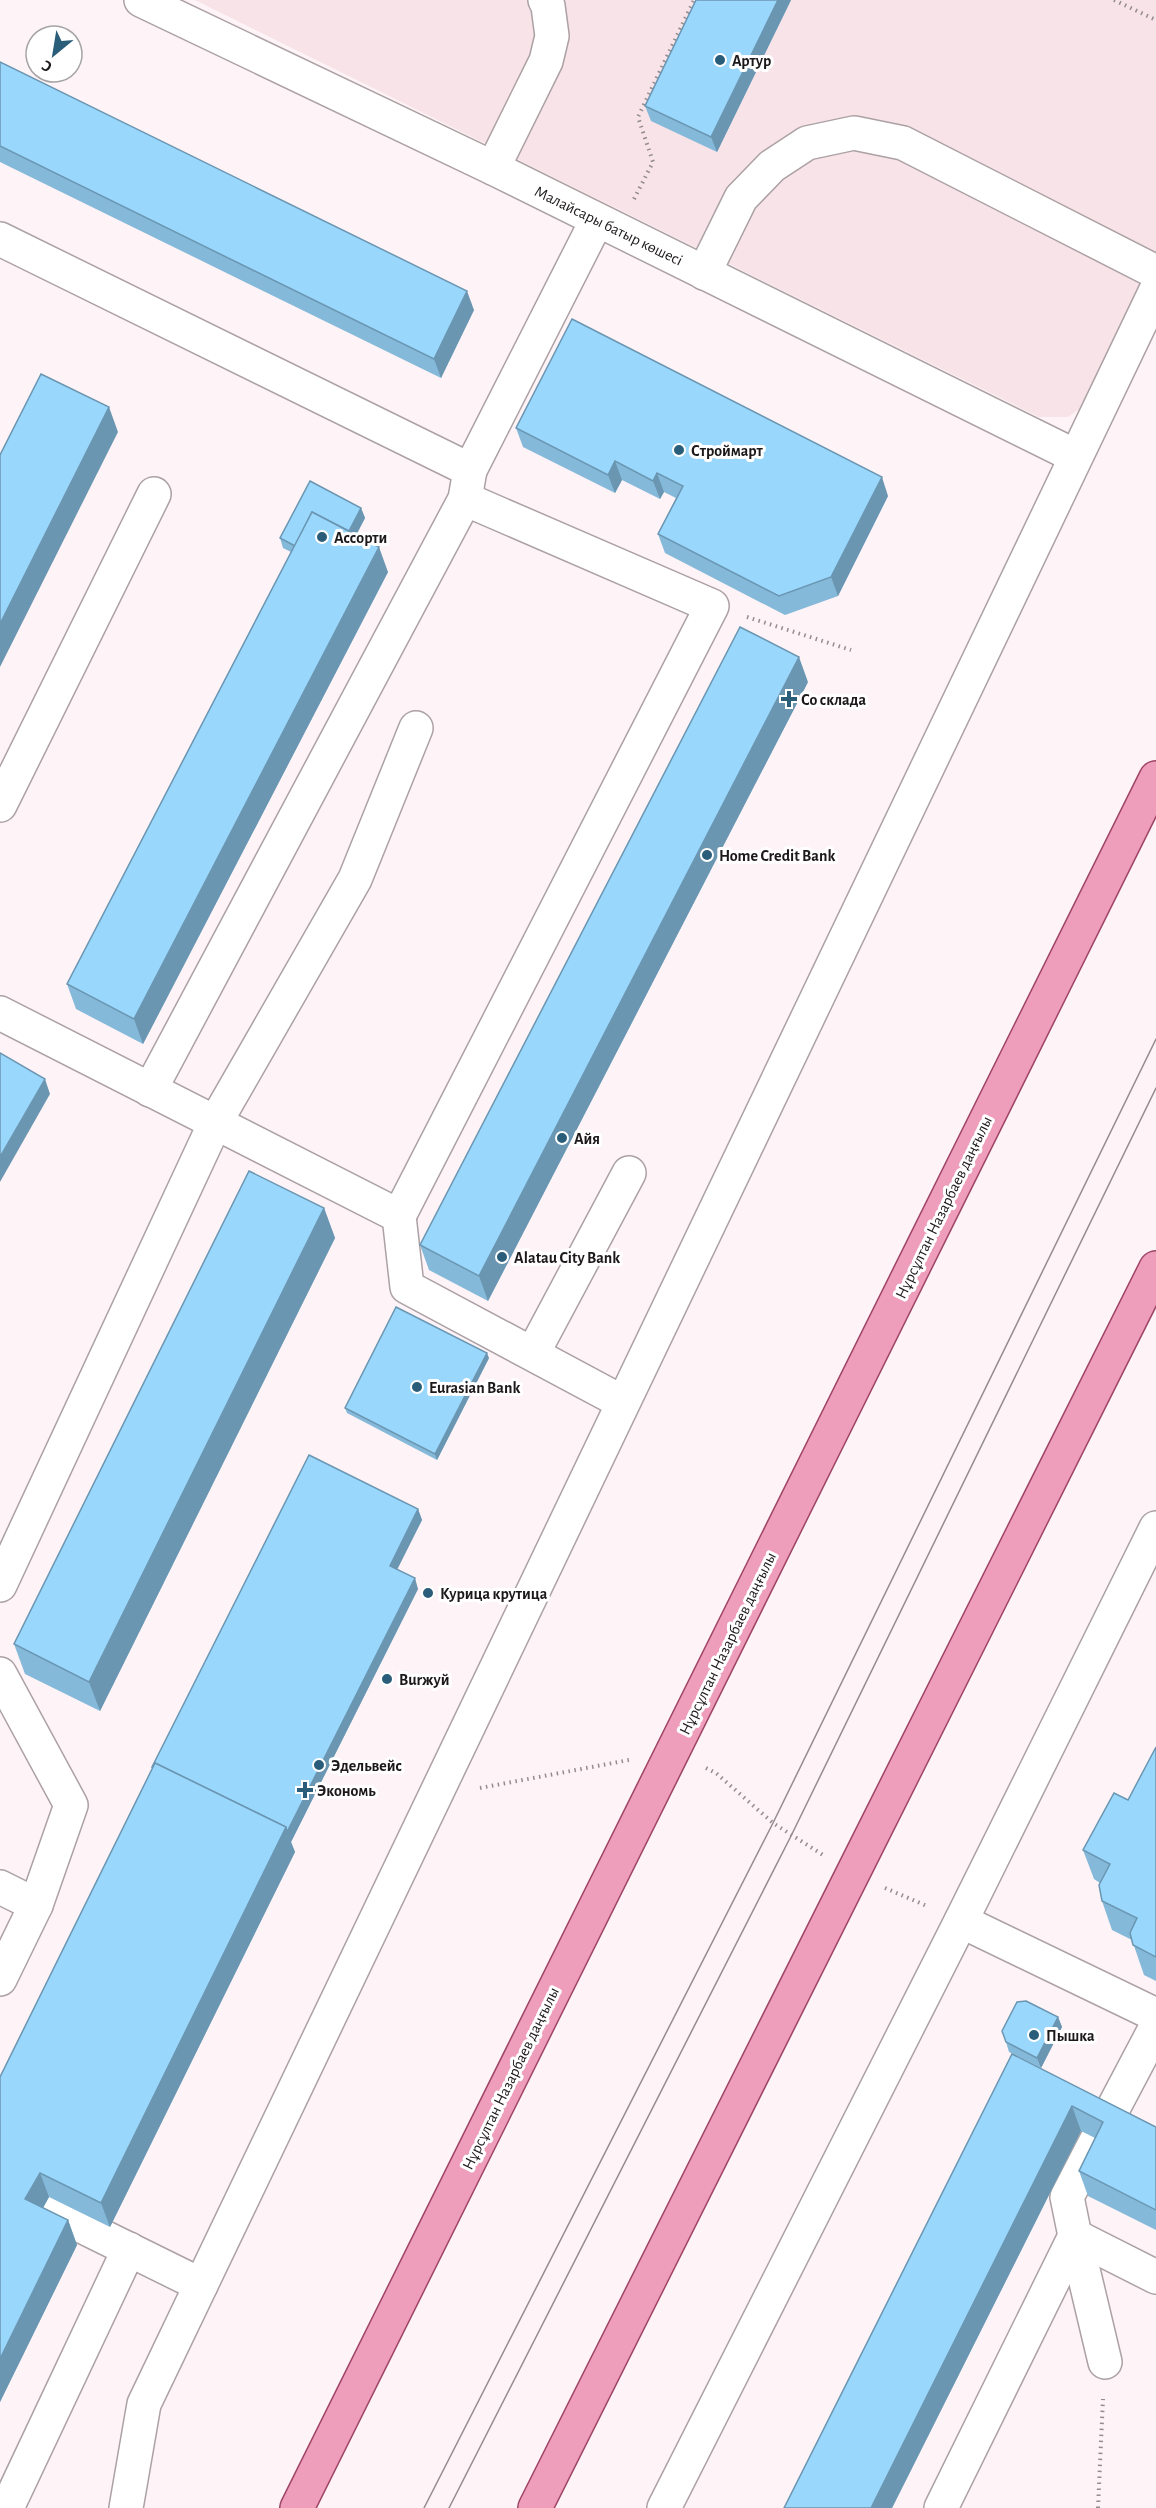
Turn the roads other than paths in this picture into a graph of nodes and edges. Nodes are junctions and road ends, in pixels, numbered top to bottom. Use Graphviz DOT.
graph roads {
  1 [pos="141,0"];
  2 [pos="545,0"];
  3 [pos="493,168"];
  4 [pos="608,224"];
  5 [pos="0,239"];
  6 [pos="1156,272"];
  7 [pos="704,273"];
  8 [pos="1156,290"];
  9 [pos="1075,456"];
  10 [pos="468,485"];
  11 [pos="154,494"];
  12 [pos="416,728"];
  13 [pos="1156,778"];
  14 [pos="0,805"];
  15 [pos="0,1013"];
  16 [pos="150,1090"];
  17 [pos="214,1123"];
  18 [pos="628,1173"];
  19 [pos="399,1216"];
  20 [pos="1156,1268"];
  21 [pos="533,1353"];
  22 [pos="622,1402"];
  23 [pos="1156,1528"];
  24 [pos="0,1585"];
  25 [pos="0,1674"];
  26 [pos="0,1887"];
  27 [pos="36,1905"];
  28 [pos="961,1921"];
  29 [pos="0,1979"];
  30 [pos="1156,2015"];
  31 [pos="1156,2027"];
  32 [pos="43,2207"];
  33 [pos="1075,2236"];
  34 [pos="129,2249"];
  35 [pos="1156,2277"];
  36 [pos="201,2284"];
  37 [pos="1105,2362"];
  38 [pos="7,2508"];
  39 [pos="126,2508"];
  40 [pos="297,2508"];
  41 [pos="536,2508"];
  42 [pos="664,2508"];
  43 [pos="941,2508"];
  1 -- 3 [label="street, Малайсары батыр көшесі"];
  2 -- 3 [label="street"];
  3 -- 4 [label="street, Малайсары батыр көшесі"];
  4 -- 7 [label="street, Малайсары батыр көшесі"];
  4 -- 10 [label="street"];
  5 -- 10 [label="street"];
  6 -- 7 [label="street"];
  7 -- 9 [label="street, Малайсары батыр көшесі"];
  8 -- 9 [label="street"];
  9 -- 22 [label="street"];
  10 -- 16 [label="street"];
  10 -- 19 [label="street"];
  11 -- 14 [label="street"];
  12 -- 17 [label="street"];
  13 -- 40 [label="main road, Нұрсұлтан Назарбаев даңғылы"];
  15 -- 16 [label="street"];
  16 -- 17 [label="street"];
  17 -- 19 [label="street"];
  17 -- 24 [label="street"];
  18 -- 21 [label="street"];
  19 -- 21 [label="street"];
  20 -- 41 [label="main road"];
  21 -- 22 [label="street"];
  22 -- 36 [label="street"];
  23 -- 28 [label="street"];
  25 -- 27 [label="street"];
  26 -- 27 [label="street"];
  27 -- 29 [label="street"];
  28 -- 30 [label="street"];
  28 -- 42 [label="street"];
  31 -- 33 [label="street"];
  32 -- 34 [label="street"];
  33 -- 35 [label="street"];
  33 -- 37 [label="street"];
  33 -- 43 [label="street"];
  34 -- 36 [label="street"];
  34 -- 38 [label="street"];
  36 -- 39 [label="street"];
}
